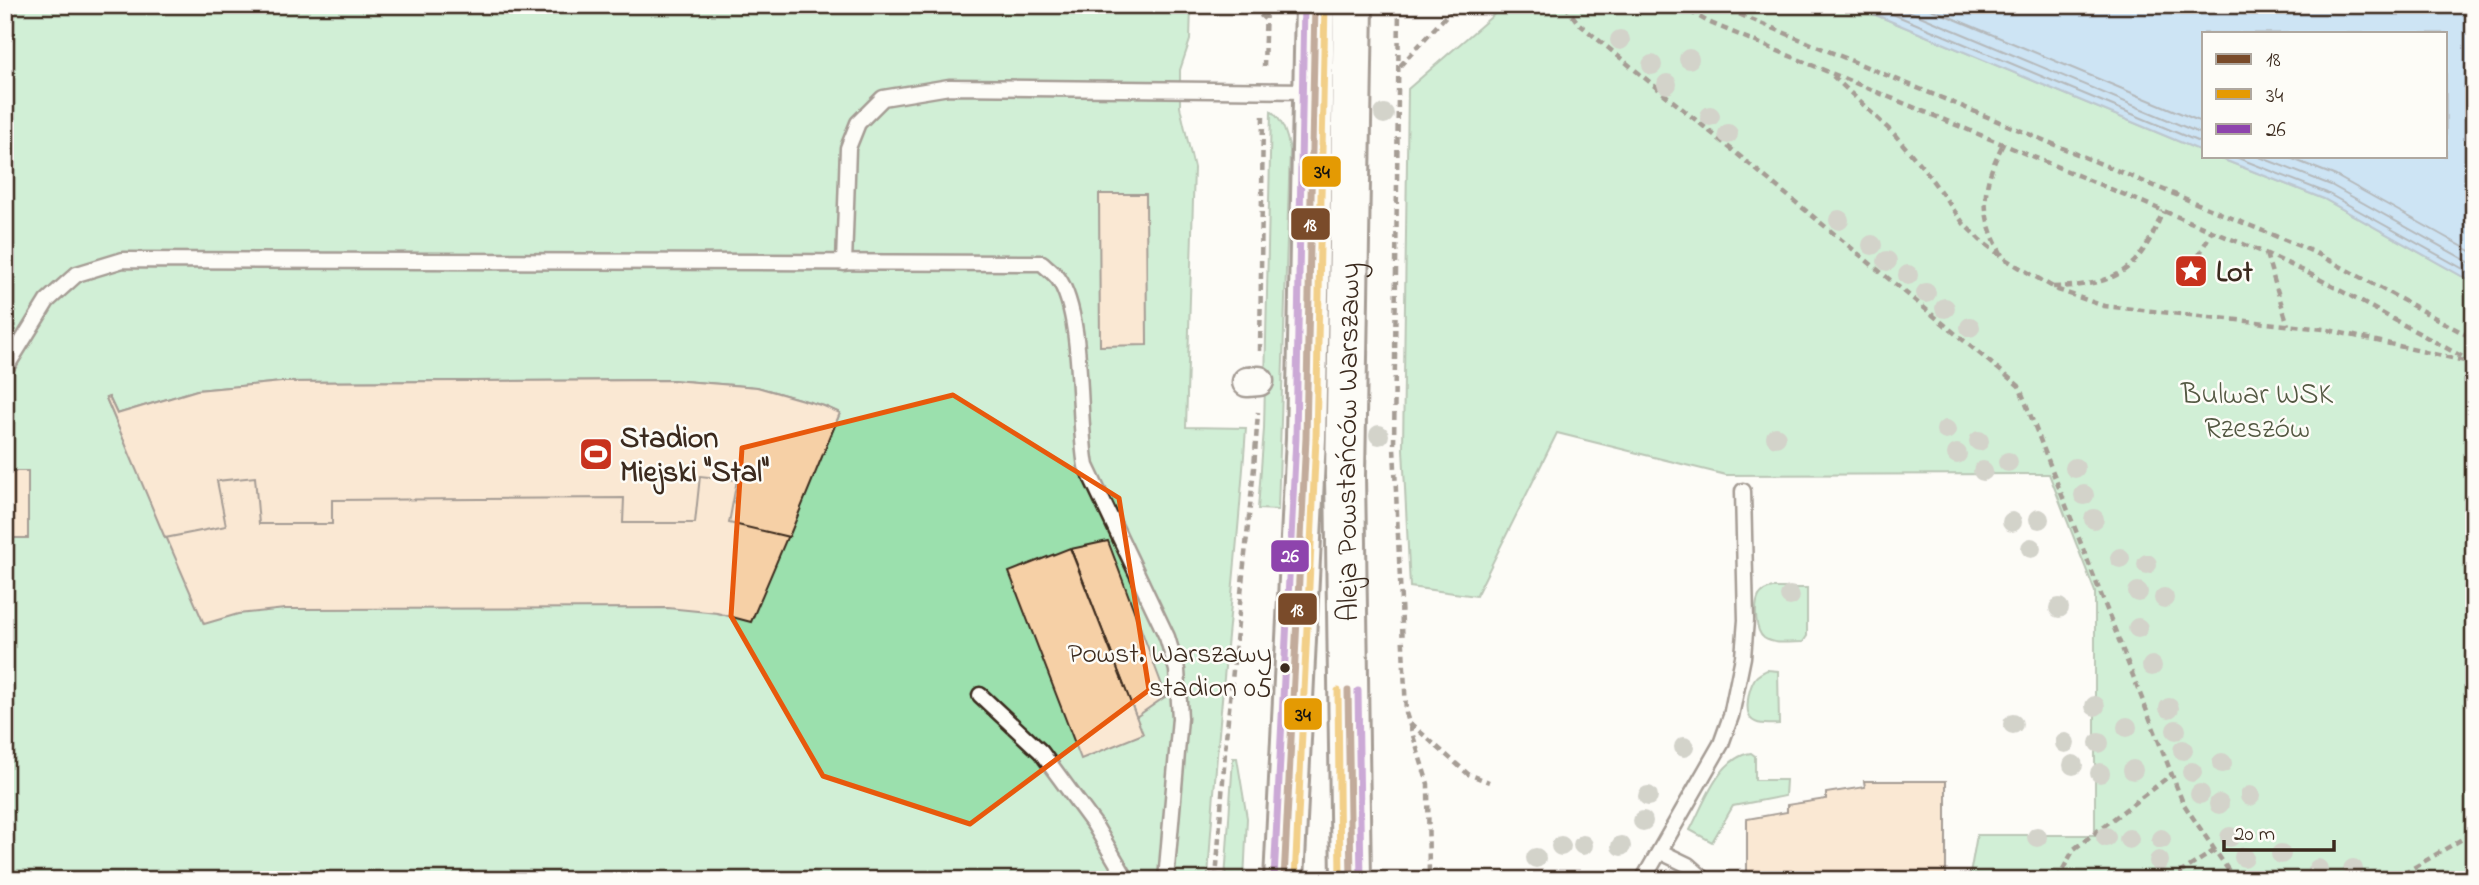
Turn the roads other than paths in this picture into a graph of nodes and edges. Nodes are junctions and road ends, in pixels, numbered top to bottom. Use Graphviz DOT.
graph roads {
  1 [pos="1315,5"];
  2 [pos="1353,5"];
  3 [pos="1313,91"];
  4 [pos="844,263"];
  5 [pos="5,369"];
  6 [pos="1743,491"];
  7 [pos="980,695"];
  8 [pos="1661,852"];
  9 [pos="1127,880"];
  10 [pos="1166,880"];
  11 [pos="1284,880"];
  12 [pos="1351,880"];
  13 [pos="1643,880"];
  14 [pos="1705,880"];
  1 -- 3 [label="main road, Aleja Powstańców Warszawy"];
  2 -- 12 [label="main road, Aleja Powstańców Warszawy"];
  3 -- 4 [label="lane"];
  3 -- 11 [label="main road, Aleja Powstańców Warszawy"];
  4 -- 5 [label="lane"];
  4 -- 10 [label="lane"];
  6 -- 8 [label="lane"];
  7 -- 9 [label="lane"];
  8 -- 13 [label="lane"];
  8 -- 14 [label="lane"];
}
